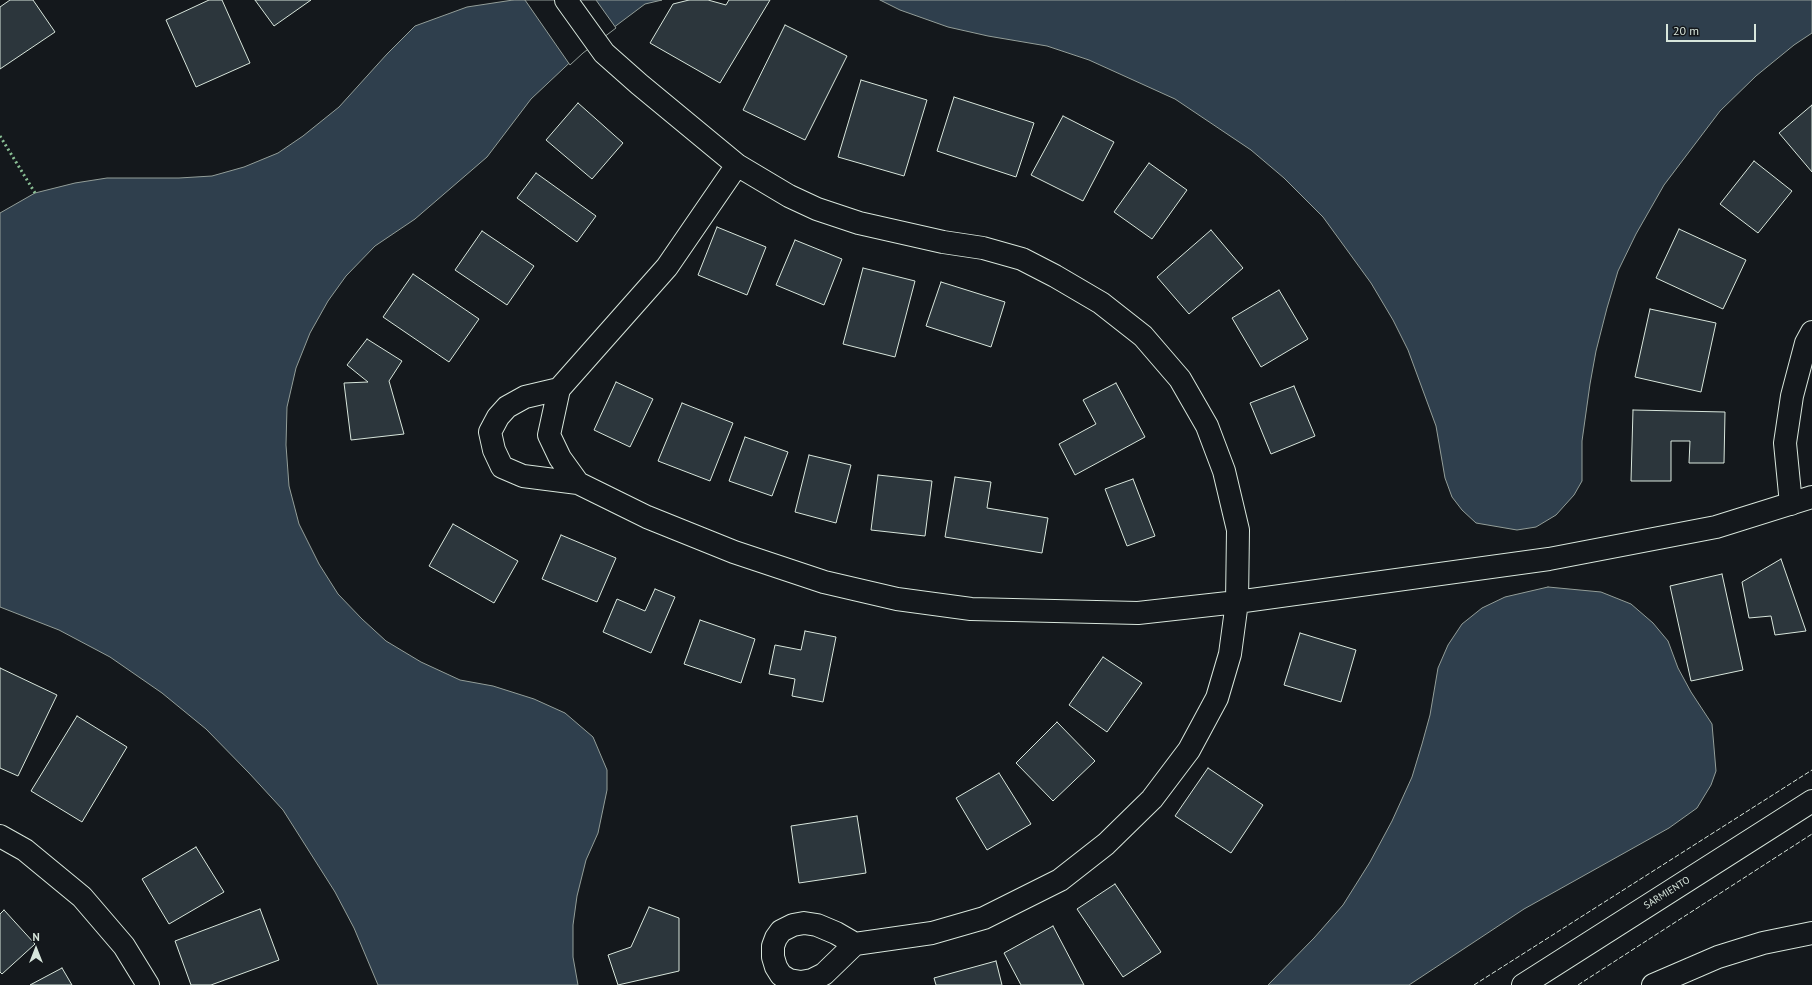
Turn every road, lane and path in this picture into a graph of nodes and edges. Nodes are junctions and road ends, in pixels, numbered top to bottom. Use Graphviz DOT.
graph roads {
  1 [pos="566,0"];
  2 [pos="737,165"];
  3 [pos="1812,332"];
  4 [pos="559,389"];
  5 [pos="578,483"];
  6 [pos="1812,497"];
  7 [pos="1791,504"];
  8 [pos="1237,602"];
  9 [pos="1812,801"];
  10 [pos="0,836"];
  11 [pos="1812,933"];
  12 [pos="855,944"];
  13 [pos="148,985"];
  14 [pos="1523,985"];
  15 [pos="1653,985"];
  1 -- 2 [label="street"];
  2 -- 4 [label="street"];
  2 -- 8 [label="street"];
  3 -- 7 [label="street"];
  4 -- 5 [label="street"];
  4 -- 5 [label="street"];
  5 -- 8 [label="street"];
  6 -- 7 [label="street"];
  7 -- 8 [label="street"];
  8 -- 12 [label="street"];
  9 -- 14 [label="street, SARMIENTO"];
  10 -- 13 [label="street"];
  11 -- 15 [label="street"];
}
